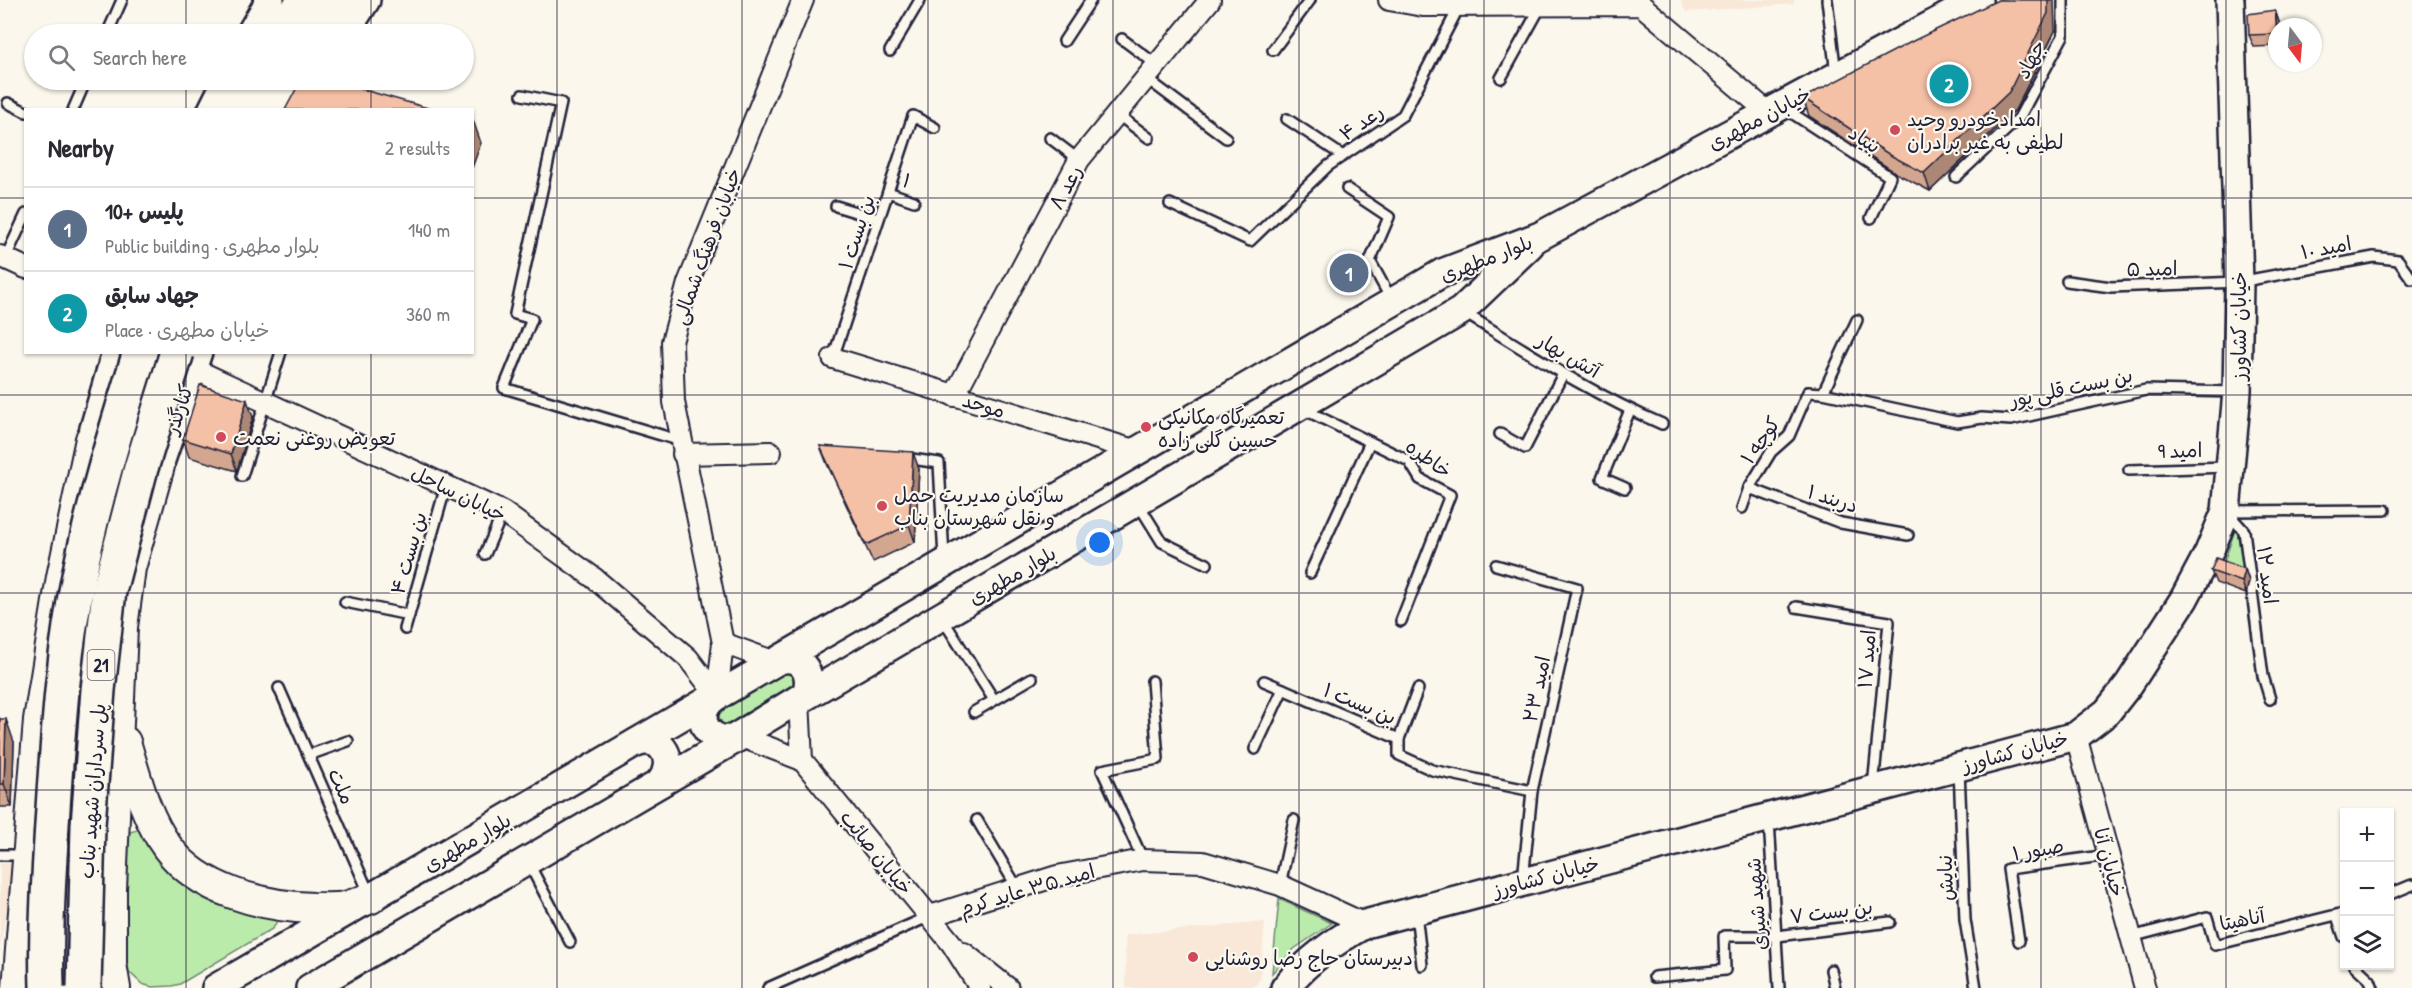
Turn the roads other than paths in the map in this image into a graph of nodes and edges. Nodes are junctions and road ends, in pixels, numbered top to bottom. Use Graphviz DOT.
graph roads {
  1 [pos="122,0"];
  2 [pos="270,0"];
  3 [pos="304,0"];
  4 [pos="335,0"];
  5 [pos="366,0"];
  6 [pos="803,0"];
  7 [pos="920,0"];
  8 [pos="1091,0"];
  9 [pos="1210,0"];
  10 [pos="1310,0"];
  11 [pos="1389,0"];
  12 [pos="1827,0"];
  13 [pos="2063,0"];
  14 [pos="2230,0"];
  15 [pos="1641,2"];
  16 [pos="1967,3"];
  17 [pos="1542,4"];
  18 [pos="1459,7"];
  19 [pos="111,24"];
  20 [pos="256,24"];
  21 [pos="289,24"];
  22 [pos="321,24"];
  23 [pos="350,24"];
  24 [pos="1122,39"];
  25 [pos="1065,41"];
  26 [pos="1273,50"];
  27 [pos="890,51"];
  28 [pos="1151,71"];
  29 [pos="1837,76"];
  30 [pos="1501,78"];
  31 [pos="82,90"];
  32 [pos="221,90"];
  33 [pos="251,90"];
  34 [pos="283,90"];
  35 [pos="309,90"];
  36 [pos="522,95"];
  37 [pos="8,103"];
  38 [pos="74,108"];
  39 [pos="213,108"];
  40 [pos="241,108"];
  41 [pos="272,108"];
  42 [pos="299,108"];
  43 [pos="1775,109"];
  44 [pos="24,111"];
  45 [pos="1117,114"];
  46 [pos="1287,119"];
  47 [pos="935,128"];
  48 [pos="1050,138"];
  49 [pos="1149,138"];
  50 [pos="1226,138"];
  51 [pos="1343,156"];
  52 [pos="1079,160"];
  53 [pos="1956,177"];
  54 [pos="1347,189"];
  55 [pos="888,192"];
  56 [pos="914,201"];
  57 [pos="1170,204"];
  58 [pos="836,206"];
  59 [pos="24,218"];
  60 [pos="1871,218"];
  61 [pos="878,219"];
  62 [pos="1540,236"];
  63 [pos="3,257"];
  64 [pos="24,267"];
  65 [pos="2412,279"];
  66 [pos="2067,281"];
  67 [pos="2238,282"];
  68 [pos="1420,286"];
  69 [pos="1393,302"];
  70 [pos="1451,317"];
  71 [pos="1857,320"];
  72 [pos="115,354"];
  73 [pos="139,354"];
  74 [pos="280,354"];
  75 [pos="190,356"];
  76 [pos="833,358"];
  77 [pos="1563,374"];
  78 [pos="1808,392"];
  79 [pos="2237,392"];
  80 [pos="1823,393"];
  81 [pos="954,396"];
  82 [pos="264,403"];
  83 [pos="1298,406"];
  84 [pos="1630,410"];
  85 [pos="1662,424"];
  86 [pos="1500,434"];
  87 [pos="91,439"];
  88 [pos="1370,442"];
  89 [pos="682,447"];
  90 [pos="1137,451"];
  91 [pos="771,452"];
  92 [pos="897,457"];
  93 [pos="159,466"];
  94 [pos="2231,466"];
  95 [pos="2129,470"];
  96 [pos="242,476"];
  97 [pos="446,486"];
  98 [pos="1625,488"];
  99 [pos="1749,488"];
  100 [pos="1137,501"];
  101 [pos="1742,508"];
  102 [pos="2385,510"];
  103 [pos="2226,511"];
  104 [pos="503,512"];
  105 [pos="1908,535"];
  106 [pos="485,554"];
  107 [pos="945,563"];
  108 [pos="1207,564"];
  109 [pos="1496,565"];
  110 [pos="1310,573"];
  111 [pos="345,602"];
  112 [pos="1796,607"];
  113 [pos="409,615"];
  114 [pos="941,616"];
  115 [pos="849,619"];
  116 [pos="1401,621"];
  117 [pos="405,629"];
  118 [pos="723,643"];
  119 [pos="872,657"];
  120 [pos="775,662"];
  121 [pos="1032,678"];
  122 [pos="1152,681"];
  123 [pos="1264,681"];
  124 [pos="279,688"];
  125 [pos="1283,689"];
  126 [pos="1418,689"];
  127 [pos="717,696"];
  128 [pos="2270,699"];
  129 [pos="799,700"];
  130 [pos="994,700"];
  131 [pos="974,712"];
  132 [pos="118,721"];
  133 [pos="740,736"];
  134 [pos="2076,736"];
  135 [pos="1399,739"];
  136 [pos="348,741"];
  137 [pos="636,743"];
  138 [pos="1254,749"];
  139 [pos="309,755"];
  140 [pos="802,760"];
  141 [pos="1959,766"];
  142 [pos="660,783"];
  143 [pos="1873,790"];
  144 [pos="1533,791"];
  145 [pos="1769,817"];
  146 [pos="977,820"];
  147 [pos="1294,820"];
  148 [pos="14,855"];
  149 [pos="2109,855"];
  150 [pos="1143,860"];
  151 [pos="527,861"];
  152 [pos="1523,882"];
  153 [pos="1280,885"];
  154 [pos="2412,885"];
  155 [pos="1018,889"];
  156 [pos="2394,892"];
  157 [pos="371,898"];
  158 [pos="1416,911"];
  159 [pos="2340,914"];
  160 [pos="930,916"];
  161 [pos="1890,922"];
  162 [pos="1365,924"];
  163 [pos="1777,936"];
  164 [pos="2131,937"];
  165 [pos="2019,941"];
  166 [pos="570,942"];
  167 [pos="952,944"];
  168 [pos="1422,965"];
  169 [pos="1831,970"];
  170 [pos="2359,970"];
  171 [pos="1654,977"];
  172 [pos="325,984"];
  173 [pos="18,988"];
  174 [pos="47,988"];
  175 [pos="84,988"];
  176 [pos="115,988"];
  177 [pos="216,988"];
  178 [pos="768,988"];
  179 [pos="980,988"];
  180 [pos="1008,988"];
  181 [pos="1286,988"];
  182 [pos="1779,988"];
  183 [pos="1835,988"];
  184 [pos="1976,988"];
  185 [pos="2145,988"];
  186 [pos="2373,988"];
  1 -- 19 [label="lane"];
  2 -- 20 [label="main road"];
  3 -- 21 [label="highway"];
  4 -- 22 [label="highway"];
  5 -- 23 [label="main road"];
  6 -- 89 [label="street, خیابان فرهنگ شمالی"];
  7 -- 27 [label="lane"];
  8 -- 25 [label="lane"];
  9 -- 28 [label="street, رعد ۸"];
  10 -- 26 [label="lane"];
  11 -- 18 [label="street"];
  12 -- 29 [label="lane"];
  13 -- 53 [label="lane, جهاد"];
  14 -- 67 [label="main road, خیابان کشاورز"];
  15 -- 17 [label="street"];
  15 -- 43 [label="street"];
  16 -- 29 [label="main road, خیابان مطهری"];
  17 -- 18 [label="street"];
  17 -- 30 [label="lane"];
  18 -- 51 [label="lane, رعد ۴"];
  24 -- 28 [label="lane"];
  28 -- 45 [label="street, رعد ۸"];
  28 -- 50 [label="lane"];
  29 -- 43 [label="main road, خیابان مطهری"];
  31 -- 38 [label="lane"];
  32 -- 39 [label="main road"];
  33 -- 40 [label="highway"];
  34 -- 41 [label="highway"];
  35 -- 42 [label="main road"];
  36 -- 89 [label="lane"];
  37 -- 44 [label="lane"];
  43 -- 60 [label="lane, بنیاد"];
  43 -- 62 [label="main road, خیابان مطهری"];
  45 -- 49 [label="lane"];
  45 -- 52 [label="street, رعد ۸"];
  46 -- 51 [label="lane"];
  47 -- 55 [label="lane, بن بست ۱"];
  48 -- 52 [label="lane"];
  51 -- 57 [label="lane, رعد ۴"];
  52 -- 81 [label="street, رعد ۸"];
  54 -- 69 [label="lane"];
  55 -- 56 [label="lane, ۱"];
  55 -- 61 [label="lane, بن بست ۱"];
  58 -- 61 [label="lane"];
  59 -- 63 [label="lane"];
  61 -- 76 [label="lane, بن بست ۱"];
  62 -- 68 [label="main road, بلوار مطهری"];
  62 -- 70 [label="main road, بلوار مطهری"];
  63 -- 64 [label="street"];
  65 -- 67 [label="lane, امید ۱۰"];
  66 -- 67 [label="lane, امید ۵"];
  67 -- 79 [label="main road, خیابان کشاورز"];
  68 -- 69 [label="main road, بلوار مطهری"];
  68 -- 70 [label="main road"];
  69 -- 90 [label="main road, بلوار مطهری"];
  70 -- 77 [label="lane, آتش بهار"];
  70 -- 83 [label="main road, بلوار مطهری"];
  71 -- 80 [label="lane"];
  72 -- 87 [label="main road"];
  73 -- 174 [label="highway, پل سرداران شهید بناب / 21, bridge"];
  74 -- 82 [label="lane"];
  75 -- 82 [label="street, خیابان ساحل"];
  75 -- 93 [label="main road, کنارگذر"];
  75 -- 175 [label="highway, پل سرداران شهید بناب / 21, bridge"];
  76 -- 81 [label="street, موحد"];
  77 -- 84 [label="lane, آتش بهار"];
  77 -- 86 [label="lane"];
  78 -- 80 [label="lane, بن بست قلی پور"];
  78 -- 99 [label="lane, کوچه ۱"];
  79 -- 80 [label="lane, بن بست قلی پور"];
  79 -- 94 [label="main road, خیابان کشاورز"];
  81 -- 90 [label="street, موحد"];
  82 -- 96 [label="lane"];
  82 -- 97 [label="street, خیابان ساحل"];
  83 -- 88 [label="lane, خاطره"];
  83 -- 100 [label="main road, بلوار مطهری"];
  84 -- 85 [label="lane, آتش بهار"];
  84 -- 98 [label="lane"];
  87 -- 148 [label="main road"];
  88 -- 110 [label="lane"];
  88 -- 116 [label="lane, خاطره"];
  89 -- 91 [label="street"];
  89 -- 118 [label="street, خیابان فرهنگ شمالی"];
  90 -- 107 [label="main road, بلوار مطهری"];
  92 -- 107 [label="lane"];
  93 -- 132 [label="main road, 21"];
  94 -- 95 [label="lane, امید 9"];
  94 -- 103 [label="main road, خیابان کشاورز"];
  97 -- 104 [label="street, خیابان ساحل"];
  97 -- 113 [label="lane, بن بست ۴"];
  99 -- 101 [label="lane, کوچه ۱"];
  99 -- 105 [label="lane, دربند ۱"];
  100 -- 108 [label="lane"];
  100 -- 114 [label="main road, بلوار مطهری"];
  102 -- 103 [label="lane"];
  103 -- 128 [label="lane, امید ۱۲"];
  103 -- 134 [label="main road, خیابان کشاورز"];
  104 -- 106 [label="lane"];
  104 -- 127 [label="street, خیابان ساحل"];
  107 -- 115 [label="main road, بلوار مطهری"];
  109 -- 144 [label="lane, امید ۲۳"];
  111 -- 113 [label="lane"];
  112 -- 143 [label="lane, امید ۱۷"];
  113 -- 117 [label="lane, بن بست ۴"];
  114 -- 119 [label="main road, بلوار مطهری"];
  114 -- 130 [label="lane"];
  115 -- 119 [label="main road"];
  115 -- 120 [label="main road, بلوار مطهری"];
  118 -- 120 [label="street"];
  118 -- 127 [label="street, خیابان فرهنگ شمالی"];
  119 -- 129 [label="main road, بلوار مطهری"];
  120 -- 127 [label="main road, بلوار مطهری"];
  120 -- 129 [label="main road"];
  121 -- 130 [label="lane"];
  122 -- 150 [label="lane"];
  123 -- 125 [label="lane, بن بست ۱"];
  124 -- 139 [label="lane, ملت"];
  125 -- 135 [label="lane, بن بست ۱"];
  125 -- 138 [label="lane"];
  126 -- 135 [label="lane"];
  127 -- 133 [label="main road"];
  127 -- 137 [label="main road, بلوار مطهری"];
  129 -- 133 [label="main road, بلوار مطهری"];
  129 -- 140 [label="street"];
  130 -- 131 [label="lane"];
  132 -- 157 [label="main road"];
  132 -- 176 [label="main road, 21"];
  133 -- 140 [label="street, خیابان صائب"];
  133 -- 142 [label="main road"];
  134 -- 141 [label="main road, خیابان کشاورز"];
  134 -- 149 [label="street, خیابان آنا"];
  135 -- 144 [label="lane, بن بست ۱"];
  136 -- 139 [label="lane"];
  137 -- 142 [label="main road"];
  137 -- 157 [label="main road, بلوار مطهری"];
  139 -- 157 [label="lane, ملت"];
  140 -- 160 [label="street, خیابان صائب"];
  141 -- 143 [label="main road, خیابان کشاورز"];
  141 -- 184 [label="lane, نیایش"];
  142 -- 151 [label="main road"];
  143 -- 145 [label="main road, خیابان کشاورز"];
  144 -- 152 [label="lane, امید ۲۳"];
  145 -- 152 [label="main road, خیابان کشاورز"];
  145 -- 163 [label="lane, شهید شیری"];
  146 -- 155 [label="lane"];
  147 -- 153 [label="lane"];
  148 -- 173 [label="main road"];
  149 -- 164 [label="street, خیابان آنا"];
  149 -- 165 [label="lane, صبور ۱"];
  150 -- 153 [label="street, امید ۳۵ عابد کرم"];
  150 -- 155 [label="street, امید ۳۵ عابد کرم"];
  151 -- 166 [label="lane"];
  151 -- 172 [label="main road"];
  152 -- 158 [label="main road, خیابان کشاورز"];
  153 -- 162 [label="street, امید ۳۵ عابد کرم"];
  154 -- 156 [label="lane"];
  155 -- 160 [label="street, امید ۳۵ عابد کرم"];
  157 -- 177 [label="main road, بلوار مطهری"];
  158 -- 162 [label="main road, خیابان کشاورز"];
  158 -- 168 [label="lane"];
  159 -- 164 [label="lane, آناهیتا"];
  160 -- 167 [label="street, خیابان صائب"];
  160 -- 178 [label="lane"];
  161 -- 163 [label="lane, بن بست ۷"];
  162 -- 181 [label="main road, خیابان کشاورز"];
  163 -- 171 [label="lane, بن بست ۷"];
  163 -- 182 [label="lane, شهید شیری"];
  164 -- 185 [label="street, خیابان آنا"];
  167 -- 179 [label="street, خیابان صائب"];
  167 -- 180 [label="street, خیابان صائب"];
  169 -- 183 [label="lane"];
  170 -- 186 [label="lane"];
}
